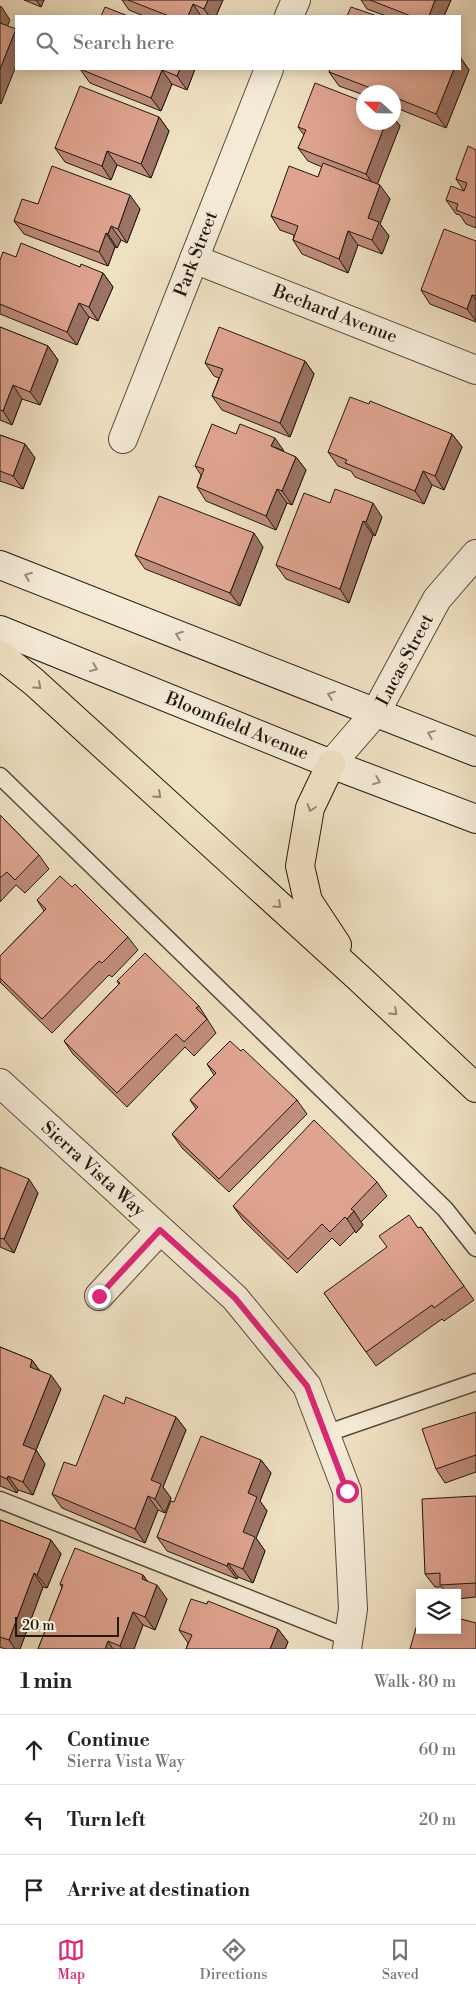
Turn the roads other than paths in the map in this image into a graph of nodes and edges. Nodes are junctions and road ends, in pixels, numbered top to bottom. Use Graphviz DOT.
graph roads {
  1 [pos="296,0"];
  2 [pos="290,15"];
  3 [pos="269,70"];
  4 [pos="194,259"];
  5 [pos="476,370"];
  6 [pos="123,438"];
  7 [pos="472,564"];
  8 [pos="0,565"];
  9 [pos="0,630"];
  10 [pos="0,655"];
  11 [pos="376,712"];
  12 [pos="476,752"];
  13 [pos="331,764"];
  14 [pos="0,776"];
  15 [pos="476,819"];
  16 [pos="359,978"];
  17 [pos="0,1083"];
  18 [pos="476,1088"];
  19 [pos="160,1230"];
  20 [pos="476,1248"];
  21 [pos="99,1296"];
  22 [pos="476,1382"];
  23 [pos="325,1434"];
  24 [pos="0,1500"];
  25 [pos="348,1643"];
  1 -- 2 [label="street"];
  3 -- 4 [label="street, Park Street"];
  4 -- 5 [label="street, Bechard Avenue"];
  4 -- 6 [label="street, Park Street"];
  7 -- 11 [label="street, Lucas Street"];
  11 -- 8 [label="street, one-way"];
  9 -- 13 [label="street, Bloomfield Avenue, one-way"];
  10 -- 16 [label="highway, one-way"];
  12 -- 11 [label="street, one-way"];
  11 -- 13 [label="street, Lucas Street"];
  13 -- 15 [label="street, Bloomfield Avenue, one-way"];
  13 -- 16 [label="highway, one-way"];
  14 -- 20 [label="lane"];
  16 -- 18 [label="highway, one-way"];
  17 -- 19 [label="street, Sierra Vista Way"];
  19 -- 21 [label="street"];
  19 -- 23 [label="street, Sierra Vista Way"];
  22 -- 23 [label="lane"];
  23 -- 25 [label="street, Sierra Vista Way"];
  24 -- 25 [label="lane"];
}
